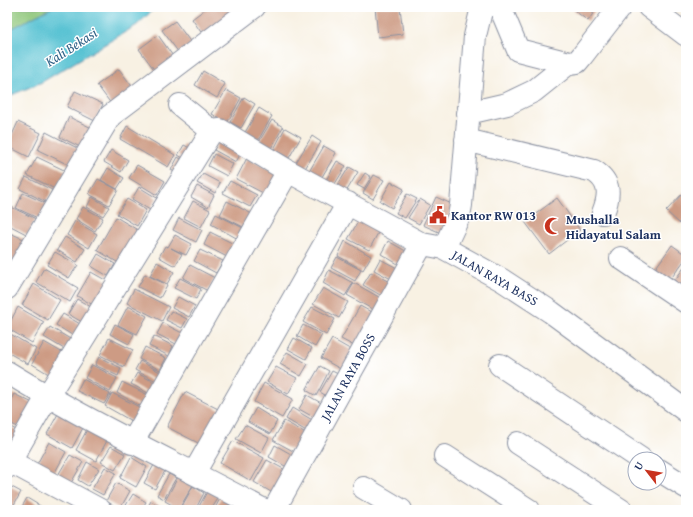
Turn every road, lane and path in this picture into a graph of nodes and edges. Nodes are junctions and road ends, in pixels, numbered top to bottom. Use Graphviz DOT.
graph roads {
  1 [pos="254,7"];
  2 [pos="482,7"];
  3 [pos="500,7"];
  4 [pos="620,7"];
  5 [pos="649,7"];
  6 [pos="686,34"];
  7 [pos="569,63"];
  8 [pos="180,105"];
  9 [pos="468,113"];
  10 [pos="212,131"];
  11 [pos="466,140"];
  12 [pos="288,171"];
  13 [pos="348,203"];
  14 [pos="603,213"];
  15 [pos="422,244"];
  16 [pos="444,248"];
  17 [pos="621,258"];
  18 [pos="7,288"];
  19 [pos="686,302"];
  20 [pos="500,365"];
  21 [pos="7,372"];
  22 [pos="47,397"];
  23 [pos="686,411"];
  24 [pos="132,443"];
  25 [pos="518,443"];
  26 [pos="629,451"];
  27 [pos="445,456"];
  28 [pos="9,464"];
  29 [pos="194,472"];
  30 [pos="667,475"];
  31 [pos="686,487"];
  32 [pos="364,488"];
  33 [pos="100,510"];
  34 [pos="264,510"];
  35 [pos="274,510"];
  36 [pos="401,510"];
  37 [pos="529,510"];
  38 [pos="621,510"];
  1 -- 18 [label="street"];
  2 -- 9 [label="street, JALAN RAYA BASS"];
  3 -- 7 [label="street"];
  4 -- 7 [label="street"];
  5 -- 6 [label="street"];
  7 -- 9 [label="street"];
  8 -- 10 [label="street"];
  9 -- 11 [label="street, JALAN RAYA BASS"];
  10 -- 12 [label="street"];
  10 -- 22 [label="street"];
  11 -- 14 [label="street"];
  11 -- 16 [label="street, JALAN RAYA BASS"];
  12 -- 13 [label="street"];
  12 -- 24 [label="street"];
  13 -- 15 [label="street"];
  13 -- 29 [label="street"];
  15 -- 16 [label="street"];
  15 -- 35 [label="street, JALAN RAYA BOSS"];
  16 -- 23 [label="street, JALAN RAYA BASS"];
  17 -- 19 [label="street"];
  20 -- 26 [label="street"];
  21 -- 22 [label="street"];
  22 -- 24 [label="street"];
  22 -- 28 [label="street"];
  24 -- 29 [label="street"];
  25 -- 38 [label="street"];
  27 -- 37 [label="street"];
  28 -- 33 [label="street"];
  29 -- 34 [label="street"];
  30 -- 31 [label="street"];
  32 -- 36 [label="street"];
}
